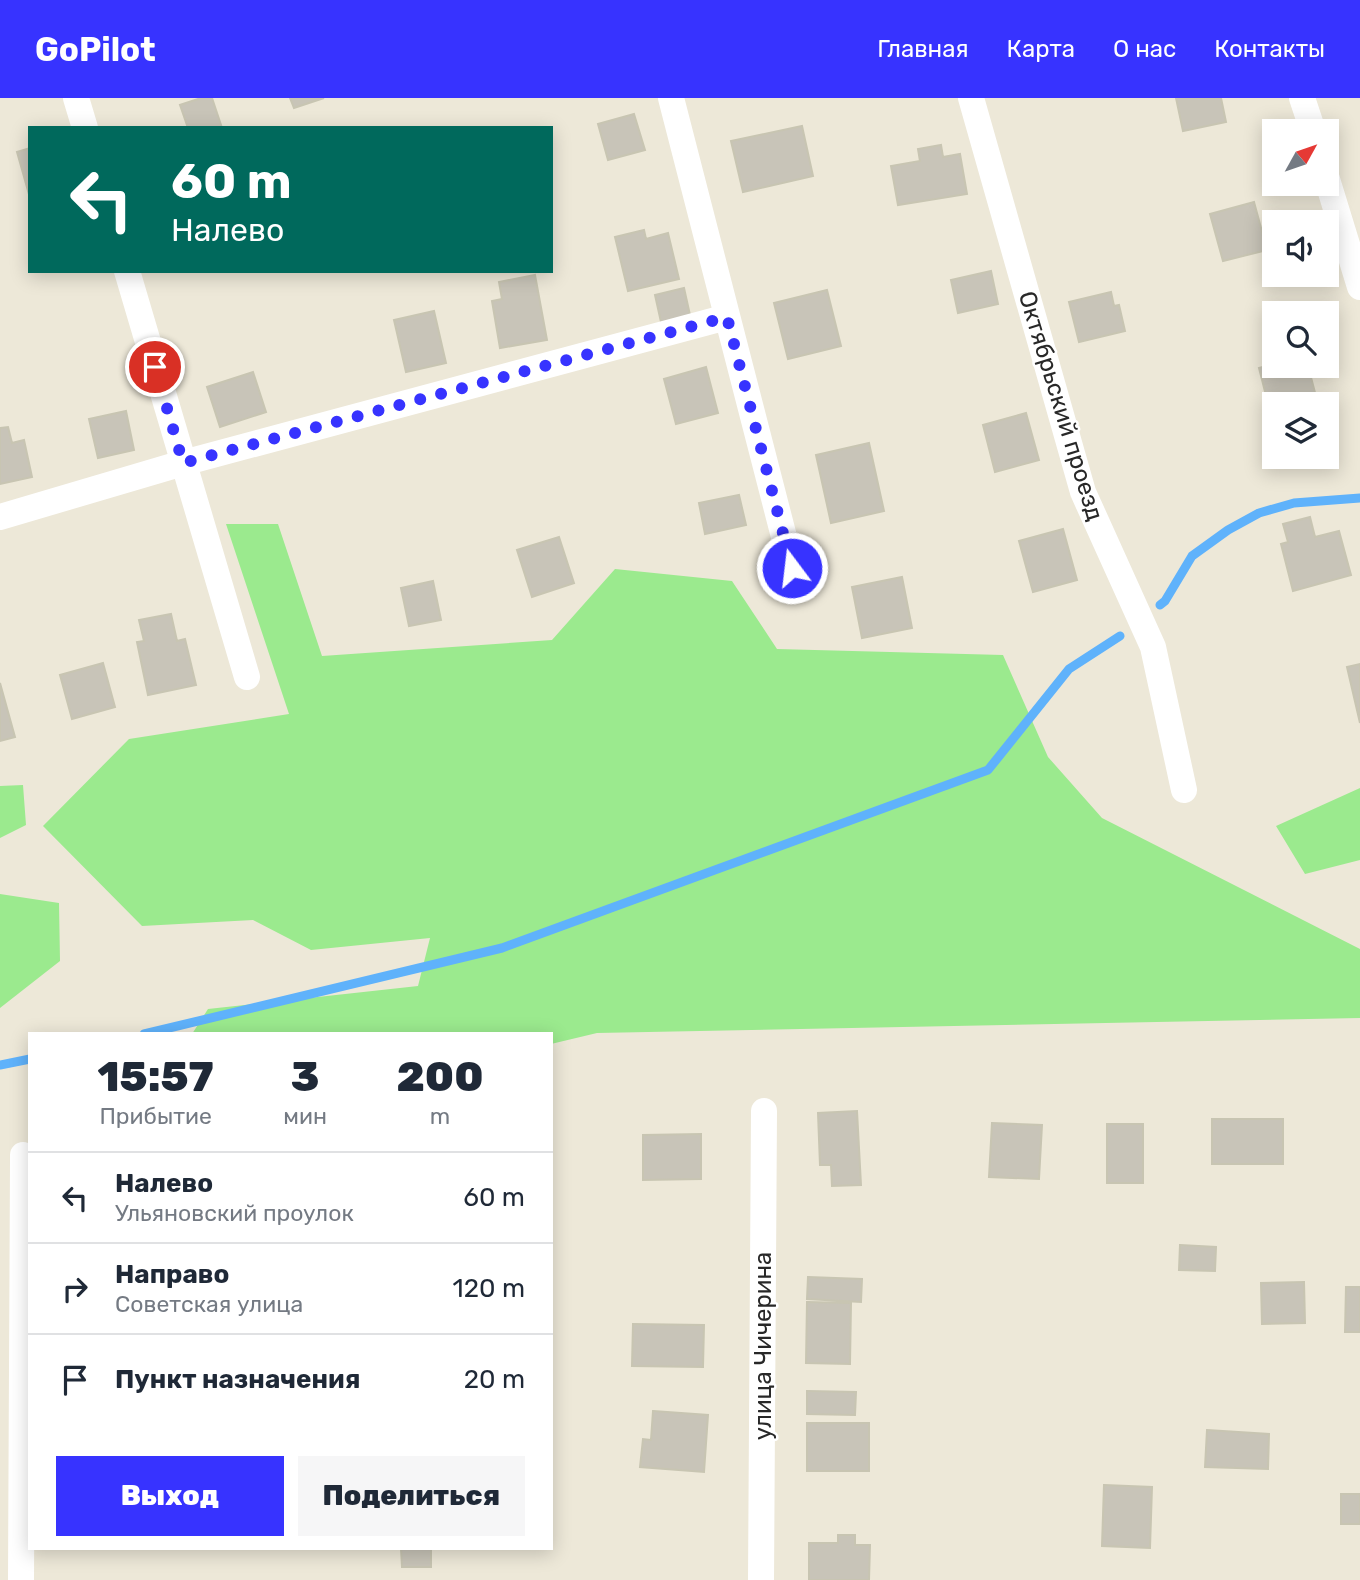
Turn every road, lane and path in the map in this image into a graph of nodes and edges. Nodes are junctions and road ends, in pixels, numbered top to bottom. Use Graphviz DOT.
graph roads {
  1 [pos="76,98"];
  2 [pos="671,98"];
  3 [pos="971,98"];
  4 [pos="1302,98"];
  5 [pos="1309,119"];
  6 [pos="84,126"];
  7 [pos="1332,196"];
  8 [pos="128,273"];
  9 [pos="1360,287"];
  10 [pos="727,317"];
  11 [pos="183,463"];
  12 [pos="0,517"];
  13 [pos="792,568"];
  14 [pos="247,677"];
  15 [pos="1184,790"];
  16 [pos="764,1111"];
  17 [pos="23,1155"];
  18 [pos="21,1580"];
  19 [pos="761,1580"];
  1 -- 6 [label="street"];
  2 -- 10 [label="street"];
  3 -- 15 [label="street, Октябрьский проезд"];
  4 -- 5 [label="street"];
  7 -- 9 [label="street"];
  8 -- 11 [label="street"];
  10 -- 11 [label="street"];
  10 -- 13 [label="street"];
  11 -- 12 [label="street"];
  11 -- 14 [label="street"];
  16 -- 19 [label="street, улица Чичерина"];
  17 -- 18 [label="street"];
}
